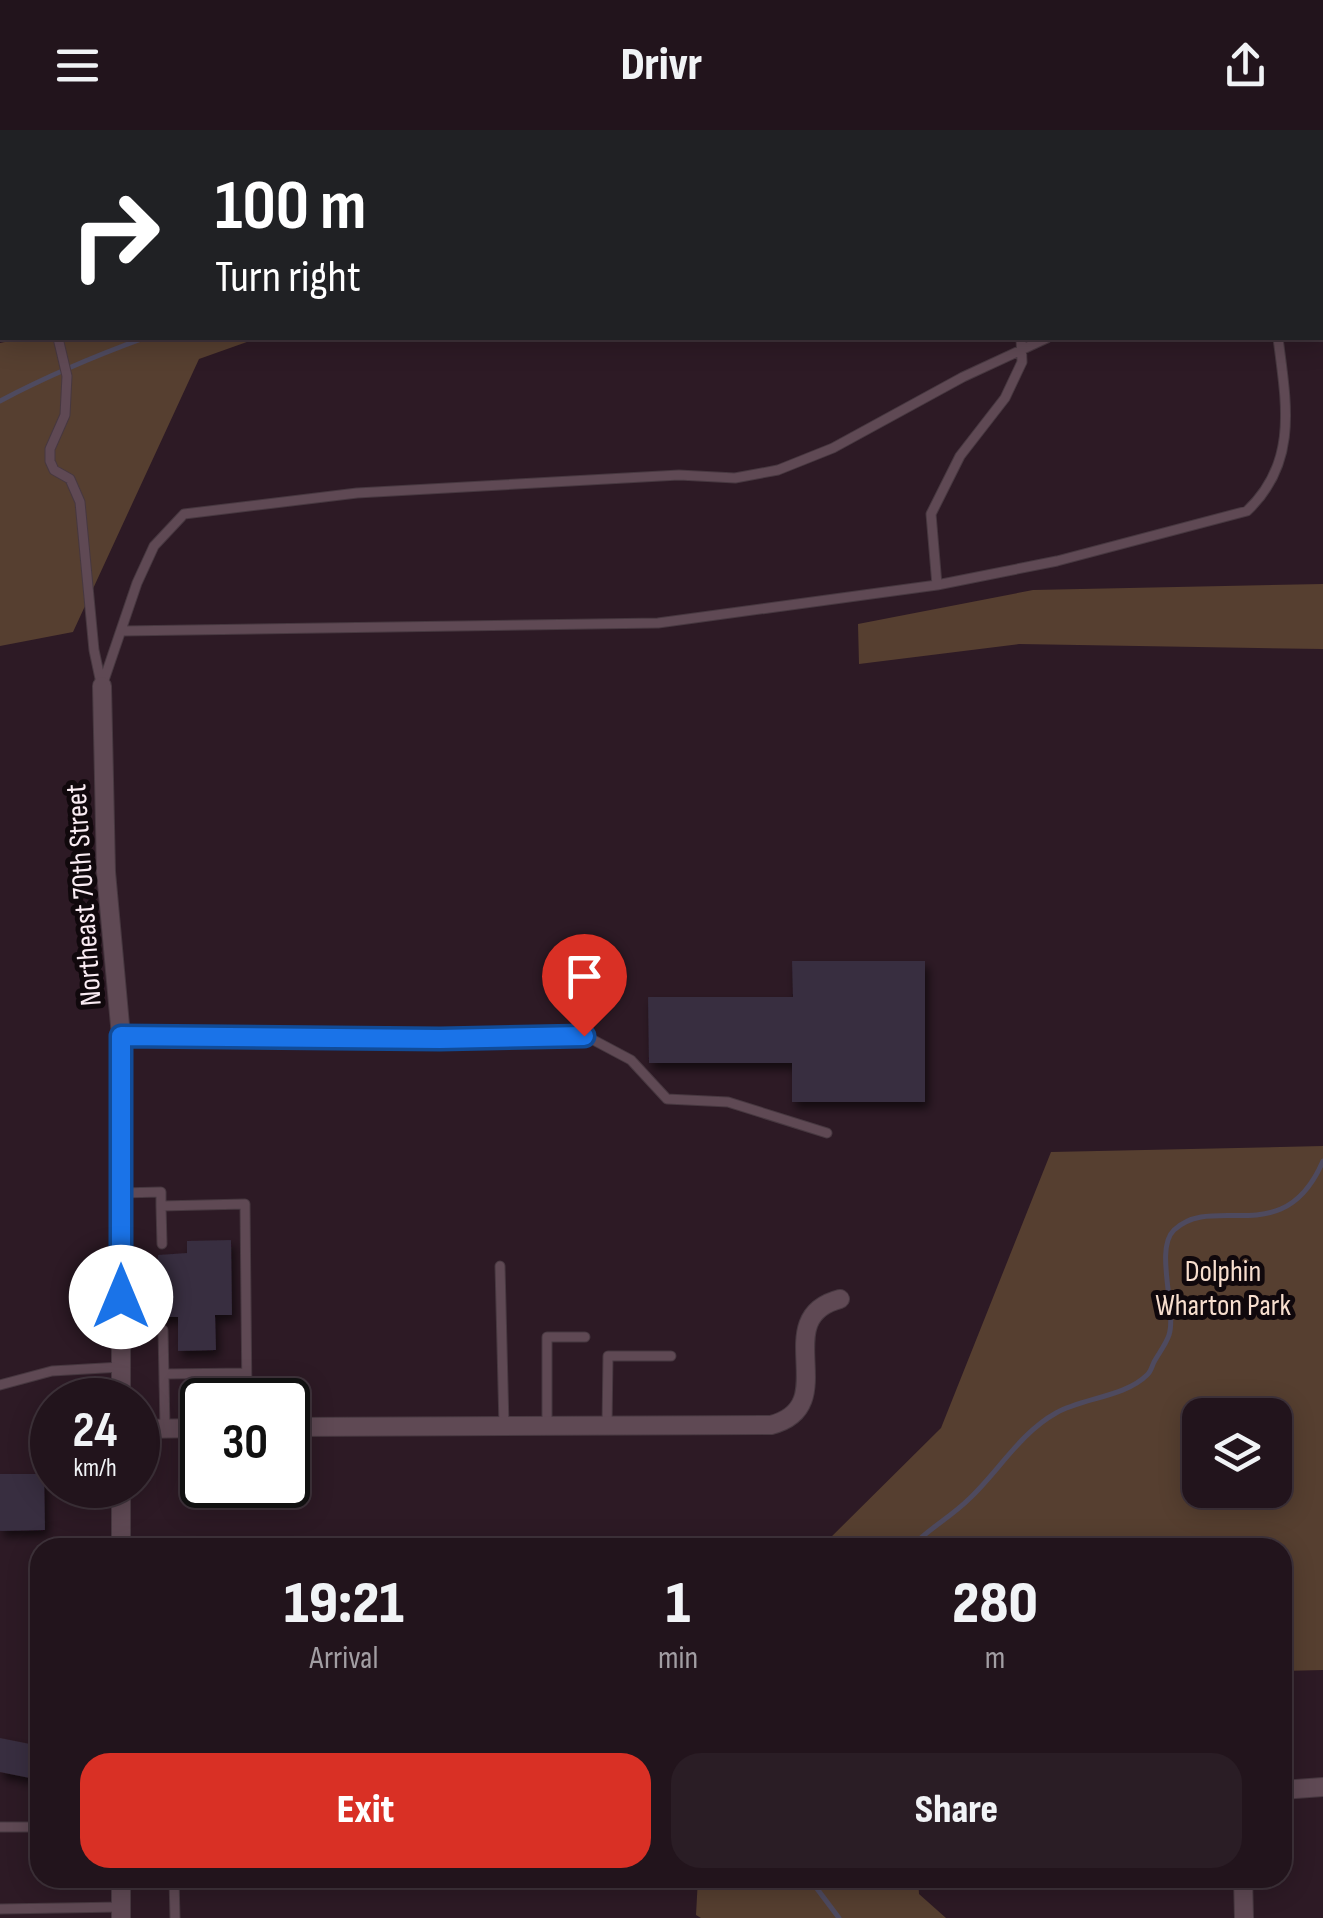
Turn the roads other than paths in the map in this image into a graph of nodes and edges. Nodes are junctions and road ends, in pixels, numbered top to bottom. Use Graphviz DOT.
graph roads {
  1 [pos="58,340"];
  2 [pos="1021,340"];
  3 [pos="1042,340"];
  4 [pos="1278,340"];
  5 [pos="1020,350"];
  6 [pos="937,585"];
  7 [pos="122,631"];
  8 [pos="102,686"];
  9 [pos="121,1036"];
  10 [pos="827,1133"];
  11 [pos="121,1193"];
  12 [pos="161,1206"];
  13 [pos="162,1244"];
  14 [pos="500,1266"];
  15 [pos="840,1299"];
  16 [pos="163,1330"];
  17 [pos="585,1336"];
  18 [pos="671,1356"];
  19 [pos="121,1366"];
  20 [pos="246,1372"];
  21 [pos="164,1374"];
  22 [pos="121,1378"];
  23 [pos="246,1378"];
  24 [pos="0,1385"];
  25 [pos="504,1426"];
  26 [pos="547,1426"];
  27 [pos="607,1426"];
  28 [pos="310,1427"];
  29 [pos="160,1428"];
  30 [pos="165,1428"];
  31 [pos="180,1428"];
  32 [pos="121,1508"];
  33 [pos="121,1538"];
  34 [pos="1323,1787"];
  35 [pos="1292,1789"];
  36 [pos="0,1827"];
  37 [pos="30,1827"];
  38 [pos="174,1888"];
  39 [pos="1243,1888"];
  40 [pos="0,1908"];
  41 [pos="121,1913"];
  42 [pos="175,1918"];
  43 [pos="1244,1918"];
  1 -- 8 [label="lane"];
  2 -- 5 [label="lane"];
  3 -- 5 [label="lane"];
  4 -- 6 [label="lane"];
  5 -- 6 [label="lane"];
  5 -- 7 [label="lane"];
  6 -- 7 [label="lane"];
  7 -- 8 [label="lane"];
  8 -- 9 [label="street, Northeast 70th Street"];
  9 -- 10 [label="lane"];
  9 -- 11 [label="street, Northeast 70th Street"];
  11 -- 12 [label="lane"];
  11 -- 19 [label="street, Northeast 70th Street"];
  12 -- 13 [label="lane"];
  12 -- 20 [label="lane"];
  14 -- 25 [label="lane"];
  15 -- 27 [label="street"];
  16 -- 21 [label="lane"];
  17 -- 26 [label="lane"];
  18 -- 27 [label="lane"];
  19 -- 22 [label="street, Northeast 70th Street"];
  19 -- 24 [label="lane"];
  20 -- 21 [label="lane"];
  20 -- 23 [label="lane"];
  21 -- 30 [label="lane"];
  25 -- 26 [label="street"];
  25 -- 28 [label="street"];
  26 -- 27 [label="street"];
  29 -- 30 [label="street"];
  30 -- 31 [label="street"];
  32 -- 33 [label="street"];
  34 -- 35 [label="street"];
  36 -- 37 [label="lane"];
  38 -- 42 [label="lane"];
  39 -- 43 [label="street"];
  40 -- 41 [label="lane"];
}
